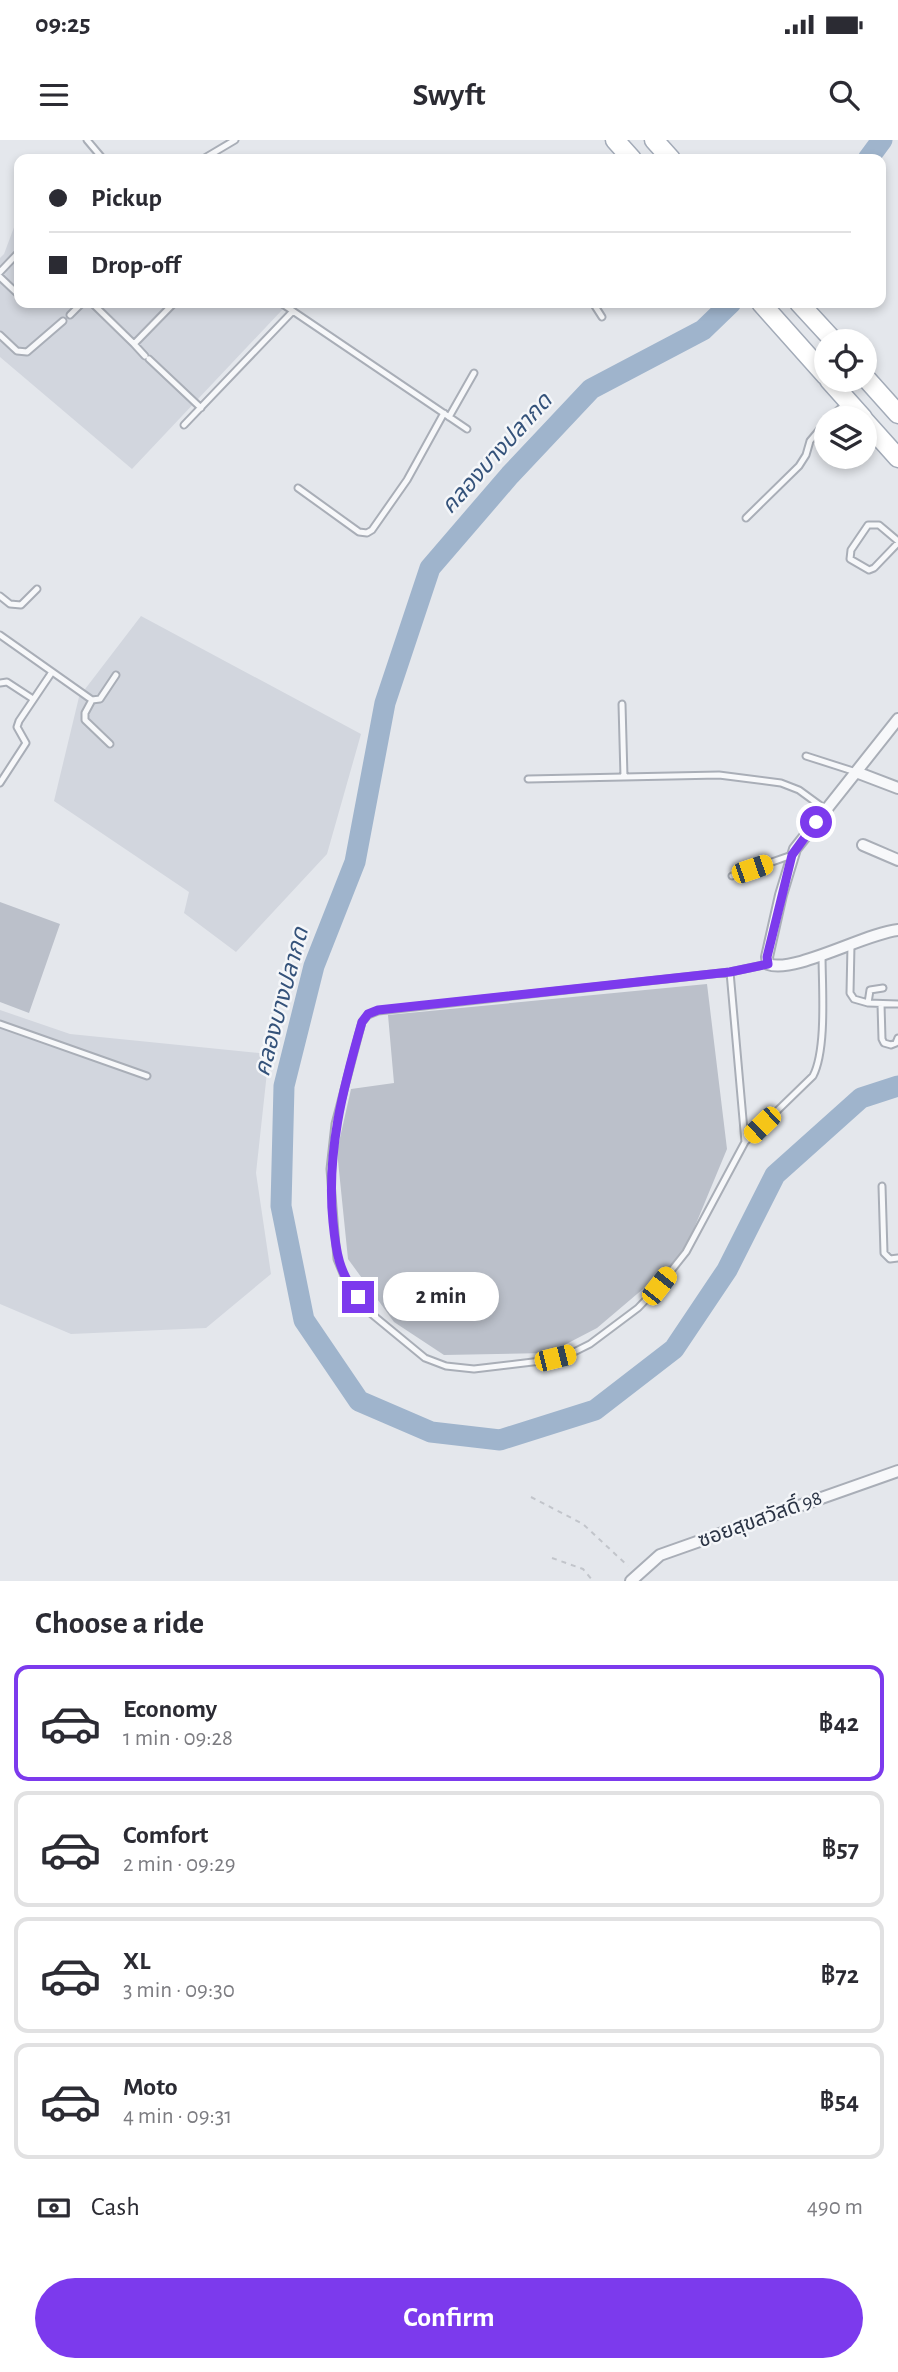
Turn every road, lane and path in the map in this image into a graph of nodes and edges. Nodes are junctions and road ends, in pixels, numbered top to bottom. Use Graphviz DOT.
graph roads {
  1 [pos="235,140"];
  2 [pos="654,140"];
  3 [pos="211,154"];
  4 [pos="667,154"];
  5 [pos="14,257"];
  6 [pos="0,272"];
  7 [pos="0,277"];
  8 [pos="14,290"];
  9 [pos="77,308"];
  10 [pos="97,308"];
  11 [pos="169,308"];
  12 [pos="288,308"];
  13 [pos="596,308"];
  14 [pos="765,308"];
  15 [pos="804,308"];
  16 [pos="293,312"];
  17 [pos="70,315"];
  18 [pos="602,317"];
  19 [pos="63,321"];
  20 [pos="822,329"];
  21 [pos="0,335"];
  22 [pos="134,344"];
  23 [pos="814,362"];
  24 [pos="474,373"];
  25 [pos="877,391"];
  26 [pos="840,392"];
  27 [pos="848,401"];
  28 [pos="843,406"];
  29 [pos="852,406"];
  30 [pos="201,408"];
  31 [pos="898,414"];
  32 [pos="447,415"];
  33 [pos="184,425"];
  34 [pos="467,429"];
  35 [pos="877,434"];
  36 [pos="814,435"];
  37 [pos="898,458"];
  38 [pos="299,488"];
  39 [pos="746,518"];
  40 [pos="898,542"];
  41 [pos="37,589"];
  42 [pos="0,596"];
  43 [pos="0,635"];
  44 [pos="52,672"];
  45 [pos="116,675"];
  46 [pos="0,683"];
  47 [pos="33,699"];
  48 [pos="92,700"];
  49 [pos="622,704"];
  50 [pos="898,719"];
  51 [pos="893,733"];
  52 [pos="110,744"];
  53 [pos="806,756"];
  54 [pos="856,772"];
  55 [pos="624,777"];
  56 [pos="528,779"];
  57 [pos="0,783"];
  58 [pos="898,788"];
  59 [pos="826,810"];
  60 [pos="863,845"];
  61 [pos="792,855"];
  62 [pos="898,860"];
  63 [pos="732,876"];
  64 [pos="898,930"];
  65 [pos="851,945"];
  66 [pos="822,954"];
  67 [pos="768,964"];
  68 [pos="730,972"];
  69 [pos="883,988"];
  70 [pos="867,1003"];
  71 [pos="881,1004"];
  72 [pos="898,1004"];
  73 [pos="0,1024"];
  74 [pos="898,1038"];
  75 [pos="147,1076"];
  76 [pos="745,1142"];
  77 [pos="882,1186"];
  78 [pos="898,1258"];
  79 [pos="898,1471"];
  80 [pos="531,1497"];
  81 [pos="552,1558"];
  82 [pos="634,1577"];
  83 [pos="593,1581"];
  1 -- 3 [label="lane"];
  2 -- 4 [label="main road"];
  5 -- 6 [label="lane"];
  7 -- 8 [label="lane"];
  9 -- 17 [label="lane"];
  10 -- 22 [label="lane"];
  11 -- 22 [label="lane"];
  12 -- 16 [label="lane"];
  13 -- 18 [label="lane"];
  14 -- 23 [label="main road"];
  15 -- 20 [label="main road"];
  16 -- 30 [label="lane"];
  16 -- 32 [label="lane"];
  19 -- 21 [label="lane"];
  22 -- 30 [label="lane"];
  24 -- 32 [label="lane"];
  25 -- 31 [label="main road"];
  26 -- 27 [label="main road"];
  27 -- 28 [label="lane"];
  27 -- 29 [label="main road"];
  30 -- 33 [label="lane"];
  32 -- 34 [label="lane"];
  32 -- 38 [label="lane"];
  35 -- 37 [label="main road"];
  36 -- 39 [label="lane"];
  40 -- 40 [label="lane"];
  41 -- 42 [label="lane"];
  43 -- 44 [label="lane"];
  44 -- 47 [label="lane"];
  44 -- 48 [label="lane"];
  45 -- 48 [label="lane"];
  46 -- 47 [label="lane"];
  47 -- 57 [label="lane"];
  48 -- 52 [label="lane"];
  49 -- 55 [label="lane"];
  50 -- 51 [label="street"];
  51 -- 54 [label="street"];
  53 -- 54 [label="lane"];
  54 -- 58 [label="street"];
  54 -- 59 [label="street"];
  55 -- 56 [label="lane"];
  55 -- 59 [label="lane"];
  59 -- 61 [label="street"];
  60 -- 62 [label="street"];
  61 -- 63 [label="lane"];
  61 -- 67 [label="street"];
  64 -- 65 [label="street"];
  65 -- 66 [label="street"];
  65 -- 70 [label="lane"];
  66 -- 67 [label="street"];
  66 -- 76 [label="lane"];
  67 -- 68 [label="lane"];
  68 -- 76 [label="lane"];
  68 -- 76 [label="lane"];
  69 -- 70 [label="lane"];
  70 -- 71 [label="lane"];
  71 -- 72 [label="lane"];
  71 -- 74 [label="lane"];
  73 -- 75 [label="lane"];
  77 -- 78 [label="lane"];
  79 -- 82 [label="street, ซอยสุขสวัสดิ์ 98"];
  80 -- 82 [label="path"];
  81 -- 83 [label="path"];
}
